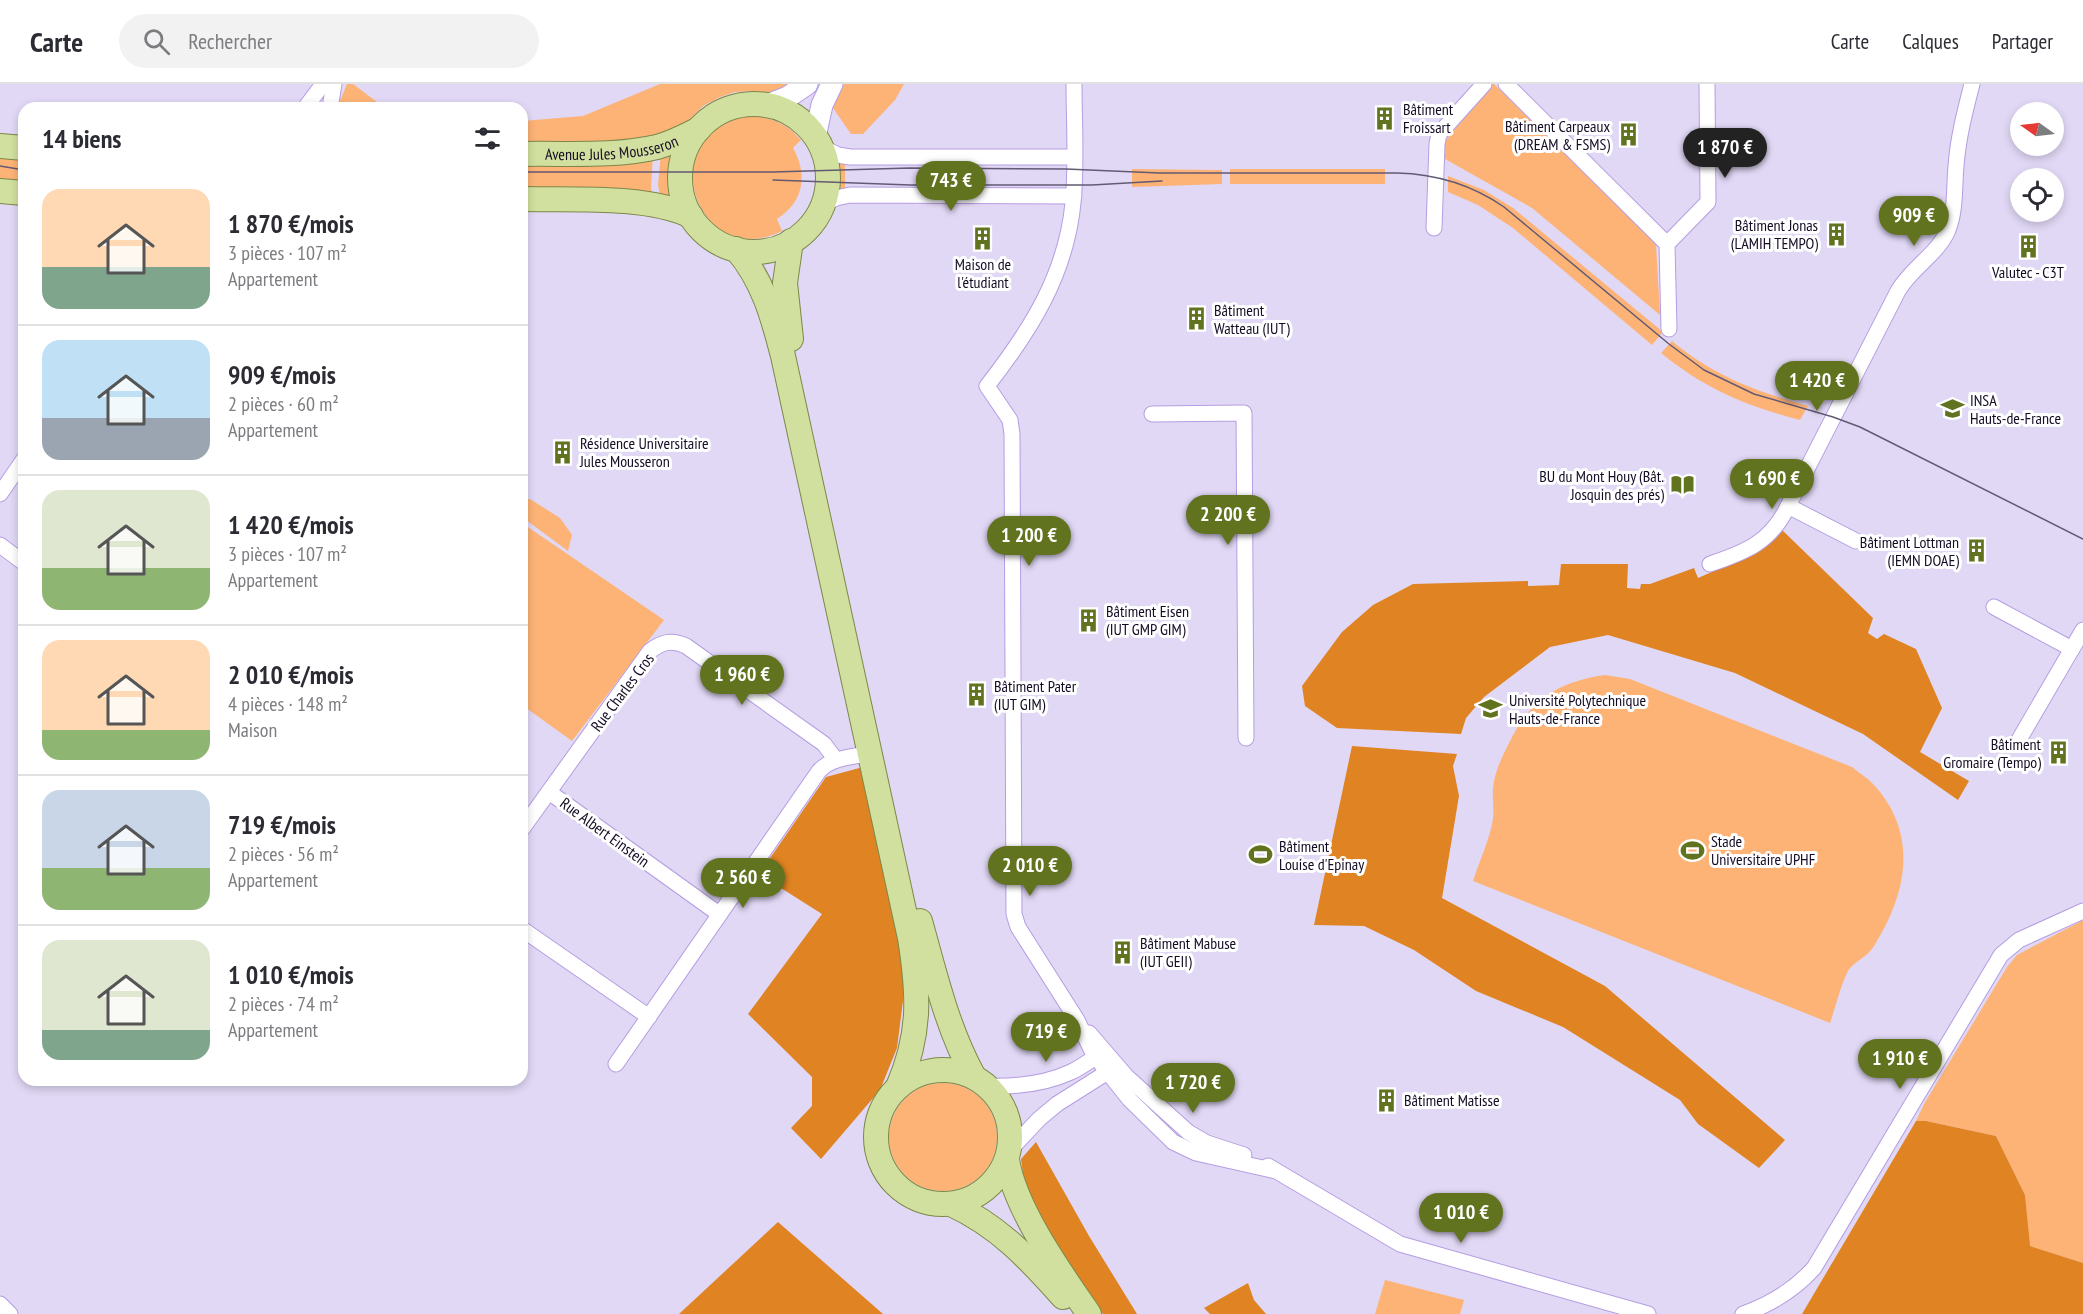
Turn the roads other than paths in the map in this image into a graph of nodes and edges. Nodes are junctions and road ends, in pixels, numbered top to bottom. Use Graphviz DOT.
graph roads {
  1 [pos="323,84"];
  2 [pos="334,84"];
  3 [pos="807,84"];
  4 [pos="832,84"];
  5 [pos="1074,84"];
  6 [pos="1484,84"];
  7 [pos="1506,84"];
  8 [pos="1707,84"];
  9 [pos="1972,84"];
  10 [pos="310,102"];
  11 [pos="331,102"];
  12 [pos="767,105"];
  13 [pos="699,129"];
  14 [pos="818,141"];
  15 [pos="0,146"];
  16 [pos="18,148"];
  17 [pos="528,154"];
  18 [pos="1074,157"];
  19 [pos="0,191"];
  20 [pos="18,192"];
  21 [pos="1074,196"];
  22 [pos="528,199"];
  23 [pos="822,205"];
  24 [pos="691,216"];
  25 [pos="1434,228"];
  26 [pos="791,241"];
  27 [pos="1667,244"];
  28 [pos="736,249"];
  29 [pos="1669,329"];
  30 [pos="1152,414"];
  31 [pos="18,468"];
  32 [pos="0,494"];
  33 [pos="1788,506"];
  34 [pos="1856,541"];
  35 [pos="0,545"];
  36 [pos="18,558"];
  37 [pos="1710,564"];
  38 [pos="1994,607"];
  39 [pos="2083,630"];
  40 [pos="2072,649"];
  41 [pos="1246,738"];
  42 [pos="2020,738"];
  43 [pos="871,753"];
  44 [pos="836,760"];
  45 [pos="549,792"];
  46 [pos="528,822"];
  47 [pos="2083,912"];
  48 [pos="719,914"];
  49 [pos="528,933"];
  50 [pos="649,1017"];
  51 [pos="1101,1054"];
  52 [pos="616,1064"];
  53 [pos="1112,1069"];
  54 [pos="980,1082"];
  55 [pos="898,1088"];
  56 [pos="1008,1155"];
  57 [pos="951,1204"];
  58 [pos="0,1304"];
  59 [pos="10,1314"];
  60 [pos="1078,1314"];
  61 [pos="1089,1314"];
  62 [pos="1648,1314"];
  63 [pos="1743,1314"];
  1 -- 10 [label="street"];
  2 -- 11 [label="street"];
  3 -- 12 [label="main road"];
  4 -- 14 [label="main road"];
  5 -- 18 [label="street"];
  6 -- 25 [label="street"];
  7 -- 27 [label="street"];
  8 -- 27 [label="street"];
  9 -- 33 [label="street"];
  12 -- 13 [label="main road"];
  12 -- 14 [label="main road"];
  13 -- 17 [label="main road, Avenue Jules Mousseron"];
  13 -- 24 [label="main road"];
  14 -- 18 [label="street"];
  14 -- 23 [label="main road"];
  15 -- 16 [label="main road"];
  18 -- 21 [label="street"];
  19 -- 20 [label="main road"];
  21 -- 23 [label="street"];
  21 -- 51 [label="street"];
  22 -- 24 [label="main road"];
  23 -- 26 [label="main road"];
  24 -- 28 [label="main road"];
  26 -- 28 [label="main road"];
  26 -- 54 [label="main road"];
  27 -- 29 [label="street"];
  28 -- 43 [label="main road"];
  30 -- 41 [label="street"];
  31 -- 32 [label="street"];
  33 -- 34 [label="street"];
  33 -- 37 [label="street"];
  35 -- 36 [label="street"];
  38 -- 40 [label="street"];
  39 -- 40 [label="street"];
  40 -- 42 [label="street"];
  43 -- 44 [label="street"];
  43 -- 55 [label="main road"];
  44 -- 45 [label="street, Rue Charles Cros"];
  44 -- 48 [label="street"];
  45 -- 46 [label="street, Rue Charles Cros"];
  45 -- 48 [label="street, Rue Albert Einstein"];
  47 -- 63 [label="street"];
  48 -- 50 [label="street"];
  49 -- 50 [label="street"];
  50 -- 52 [label="street"];
  51 -- 53 [label="street"];
  51 -- 54 [label="street"];
  53 -- 56 [label="street"];
  53 -- 62 [label="street"];
  54 -- 55 [label="main road"];
  54 -- 56 [label="main road"];
  55 -- 57 [label="main road"];
  56 -- 57 [label="main road"];
  56 -- 61 [label="main road"];
  57 -- 60 [label="main road"];
  58 -- 59 [label="street"];
}
